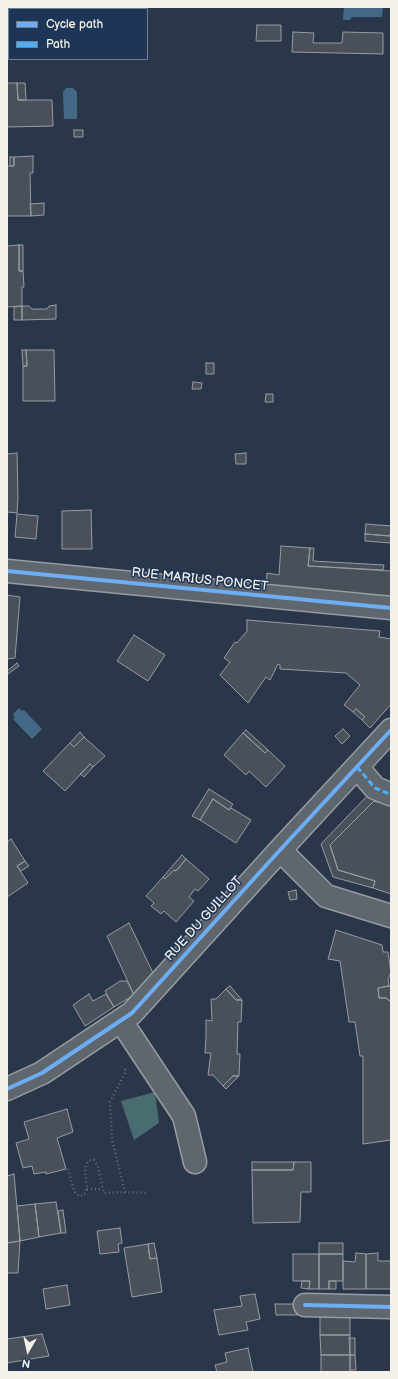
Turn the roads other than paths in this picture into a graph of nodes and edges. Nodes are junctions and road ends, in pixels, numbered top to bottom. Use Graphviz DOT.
graph roads {
  1 [pos="7,571"];
  2 [pos="391,608"];
  3 [pos="391,730"];
  4 [pos="357,767"];
  5 [pos="390,794"];
  6 [pos="280,850"];
  7 [pos="391,916"];
  8 [pos="125,1028"];
  9 [pos="7,1089"];
  10 [pos="195,1162"];
  11 [pos="305,1305"];
  12 [pos="391,1307"];
  1 -- 2 [label="street, RUE MARIUS PONCET"];
  3 -- 4 [label="street, RUE DU GUILLOT"];
  4 -- 5 [label="street"];
  4 -- 6 [label="street, RUE DU GUILLOT"];
  6 -- 7 [label="street"];
  6 -- 8 [label="street, RUE DU GUILLOT"];
  8 -- 9 [label="street, RUE DU GUILLOT"];
  8 -- 10 [label="street"];
  11 -- 12 [label="street"];
}
